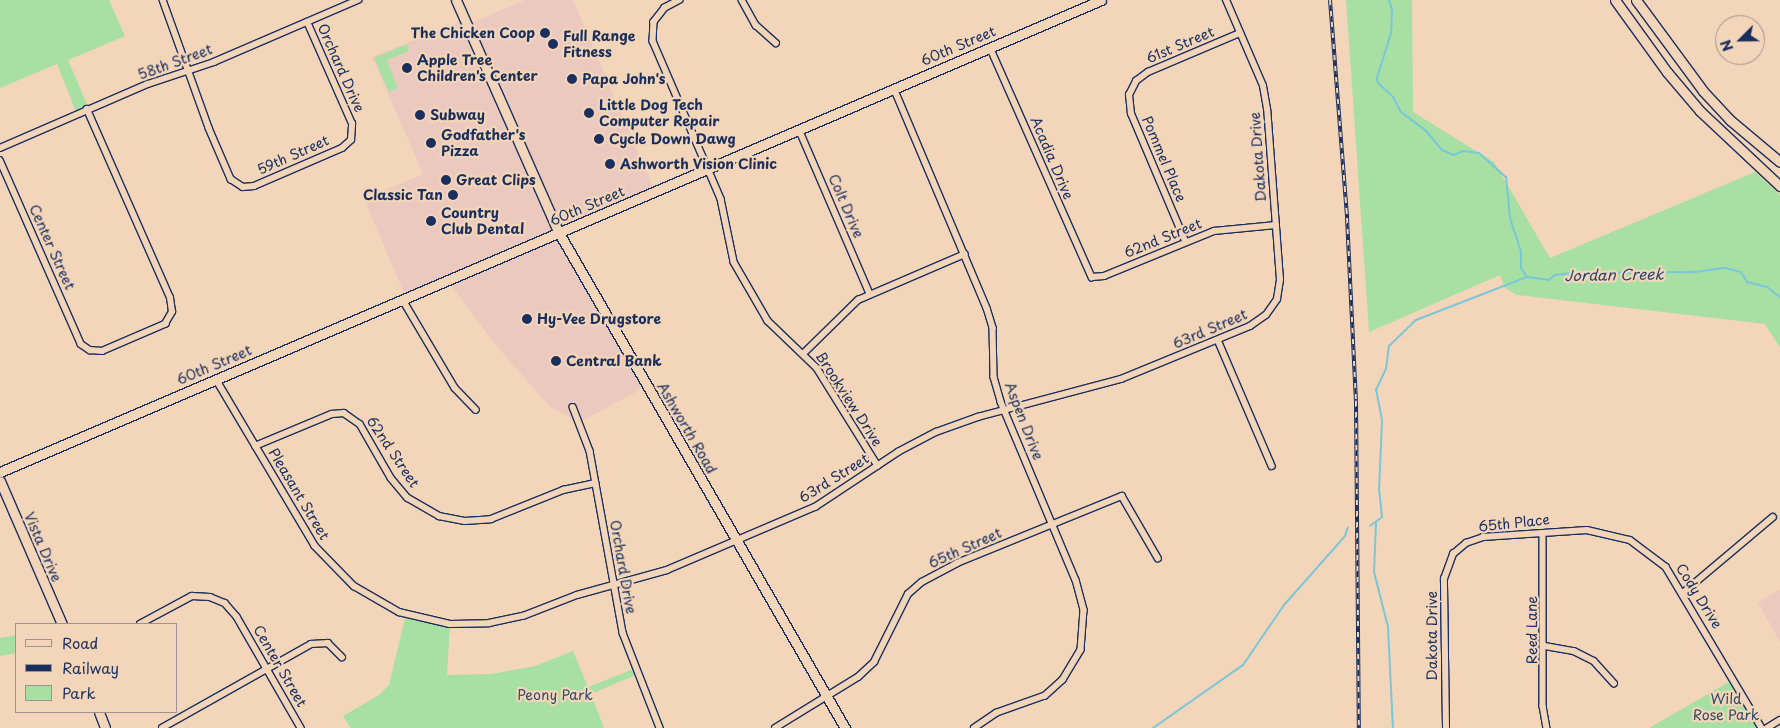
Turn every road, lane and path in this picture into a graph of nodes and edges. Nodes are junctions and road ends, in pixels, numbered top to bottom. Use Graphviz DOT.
graph roads {
  1 [pos="163,0"];
  2 [pos="358,0"];
  3 [pos="456,0"];
  4 [pos="680,0"];
  5 [pos="742,0"];
  6 [pos="1226,0"];
  7 [pos="1615,0"];
  8 [pos="1636,0"];
  9 [pos="1095,1"];
  10 [pos="307,22"];
  11 [pos="1240,33"];
  12 [pos="776,43"];
  13 [pos="990,47"];
  14 [pos="188,69"];
  15 [pos="894,88"];
  16 [pos="87,110"];
  17 [pos="1131,114"];
  18 [pos="352,124"];
  19 [pos="799,128"];
  20 [pos="0,148"];
  21 [pos="0,160"];
  22 [pos="1780,162"];
  23 [pos="708,168"];
  24 [pos="1780,186"];
  25 [pos="1276,225"];
  26 [pos="559,233"];
  27 [pos="1185,242"];
  28 [pos="965,254"];
  29 [pos="1092,277"];
  30 [pos="870,294"];
  31 [pos="403,300"];
  32 [pos="1264,316"];
  33 [pos="1218,340"];
  34 [pos="804,353"];
  35 [pos="216,379"];
  36 [pos="573,407"];
  37 [pos="476,410"];
  38 [pos="1005,410"];
  39 [pos="256,446"];
  40 [pos="878,466"];
  41 [pos="1272,466"];
  42 [pos="0,472"];
  43 [pos="0,481"];
  44 [pos="595,483"];
  45 [pos="1774,517"];
  46 [pos="1052,525"];
  47 [pos="1574,530"];
  48 [pos="1543,533"];
  49 [pos="737,541"];
  50 [pos="1458,548"];
  51 [pos="1158,558"];
  52 [pos="613,585"];
  53 [pos="1684,592"];
  54 [pos="380,603"];
  55 [pos="62,623"];
  56 [pos="142,623"];
  57 [pos="1545,646"];
  58 [pos="342,657"];
  59 [pos="268,670"];
  60 [pos="1614,683"];
  61 [pos="827,698"];
  62 [pos="99,713"];
  63 [pos="1780,720"];
  64 [pos="105,728"];
  65 [pos="162,728"];
  66 [pos="302,728"];
  67 [pos="660,728"];
  68 [pos="775,728"];
  69 [pos="845,728"];
  70 [pos="975,728"];
  71 [pos="1446,728"];
  72 [pos="1546,728"];
  73 [pos="1762,728"];
  74 [pos="1767,728"];
  1 -- 14 [label="street"];
  2 -- 10 [label="street, 58th Street"];
  3 -- 26 [label="main road, Ashworth Road"];
  4 -- 23 [label="street, Brookview Drive"];
  5 -- 12 [label="street"];
  6 -- 11 [label="street, Dakota Drive"];
  7 -- 24 [label="main road"];
  8 -- 22 [label="main road"];
  9 -- 13 [label="main road, 60th Street"];
  10 -- 14 [label="street, 58th Street"];
  10 -- 18 [label="street, Orchard Drive"];
  11 -- 17 [label="street, 61st Street"];
  11 -- 25 [label="street, Dakota Drive"];
  13 -- 15 [label="main road, 60th Street"];
  13 -- 29 [label="street, Acadia Drive"];
  14 -- 16 [label="street, 58th Street"];
  14 -- 18 [label="street, 59th Street"];
  15 -- 19 [label="main road, 60th Street"];
  15 -- 28 [label="street, Aspen Drive"];
  16 -- 20 [label="street, 58th Street"];
  16 -- 21 [label="street, Center Street"];
  17 -- 27 [label="street, Pommel Place"];
  19 -- 23 [label="main road, 60th Street"];
  19 -- 30 [label="street, Colt Drive"];
  23 -- 26 [label="main road, 60th Street"];
  23 -- 34 [label="street, Brookview Drive"];
  25 -- 27 [label="street, 62nd Street"];
  25 -- 32 [label="street, Dakota Drive"];
  26 -- 31 [label="main road, 60th Street"];
  26 -- 49 [label="main road, Ashworth Road"];
  27 -- 29 [label="street, 62nd Street"];
  28 -- 30 [label="street"];
  28 -- 38 [label="street, Aspen Drive"];
  30 -- 34 [label="street"];
  31 -- 35 [label="main road, 60th Street"];
  31 -- 37 [label="street"];
  32 -- 33 [label="street, 63rd Street"];
  33 -- 38 [label="street, 63rd Street"];
  33 -- 41 [label="street"];
  34 -- 40 [label="street, Brookview Drive"];
  35 -- 39 [label="street, Pleasant Street"];
  35 -- 42 [label="main road, 60th Street"];
  36 -- 44 [label="street, Orchard Drive"];
  38 -- 40 [label="street, 63rd Street"];
  38 -- 46 [label="street, Aspen Drive"];
  39 -- 44 [label="street, 62nd Street"];
  39 -- 54 [label="street, Pleasant Street"];
  40 -- 49 [label="street, 63rd Street"];
  43 -- 55 [label="main road, Vista Drive"];
  44 -- 52 [label="street, Orchard Drive"];
  45 -- 53 [label="street"];
  46 -- 51 [label="street, 65th Street"];
  46 -- 61 [label="street, 65th Street"];
  46 -- 70 [label="street, Aspen Drive"];
  47 -- 48 [label="street, 65th Place"];
  47 -- 53 [label="street, Cody Drive"];
  48 -- 50 [label="street, 65th Place"];
  48 -- 57 [label="street, Reed Lane"];
  49 -- 52 [label="street, 63rd Street"];
  49 -- 61 [label="main road, Ashworth Road"];
  50 -- 71 [label="street, Dakota Drive"];
  52 -- 54 [label="street, 63rd Street"];
  52 -- 67 [label="street, Orchard Drive"];
  53 -- 73 [label="street, Cody Drive"];
  56 -- 59 [label="street, Center Street"];
  57 -- 60 [label="street"];
  57 -- 72 [label="street, Reed Lane"];
  58 -- 59 [label="street"];
  59 -- 65 [label="street"];
  59 -- 66 [label="street, Center Street"];
  61 -- 68 [label="street, 65th Street"];
  61 -- 69 [label="main road, Ashworth Road"];
  62 -- 64 [label="main road"];
  63 -- 74 [label="street"];
}
